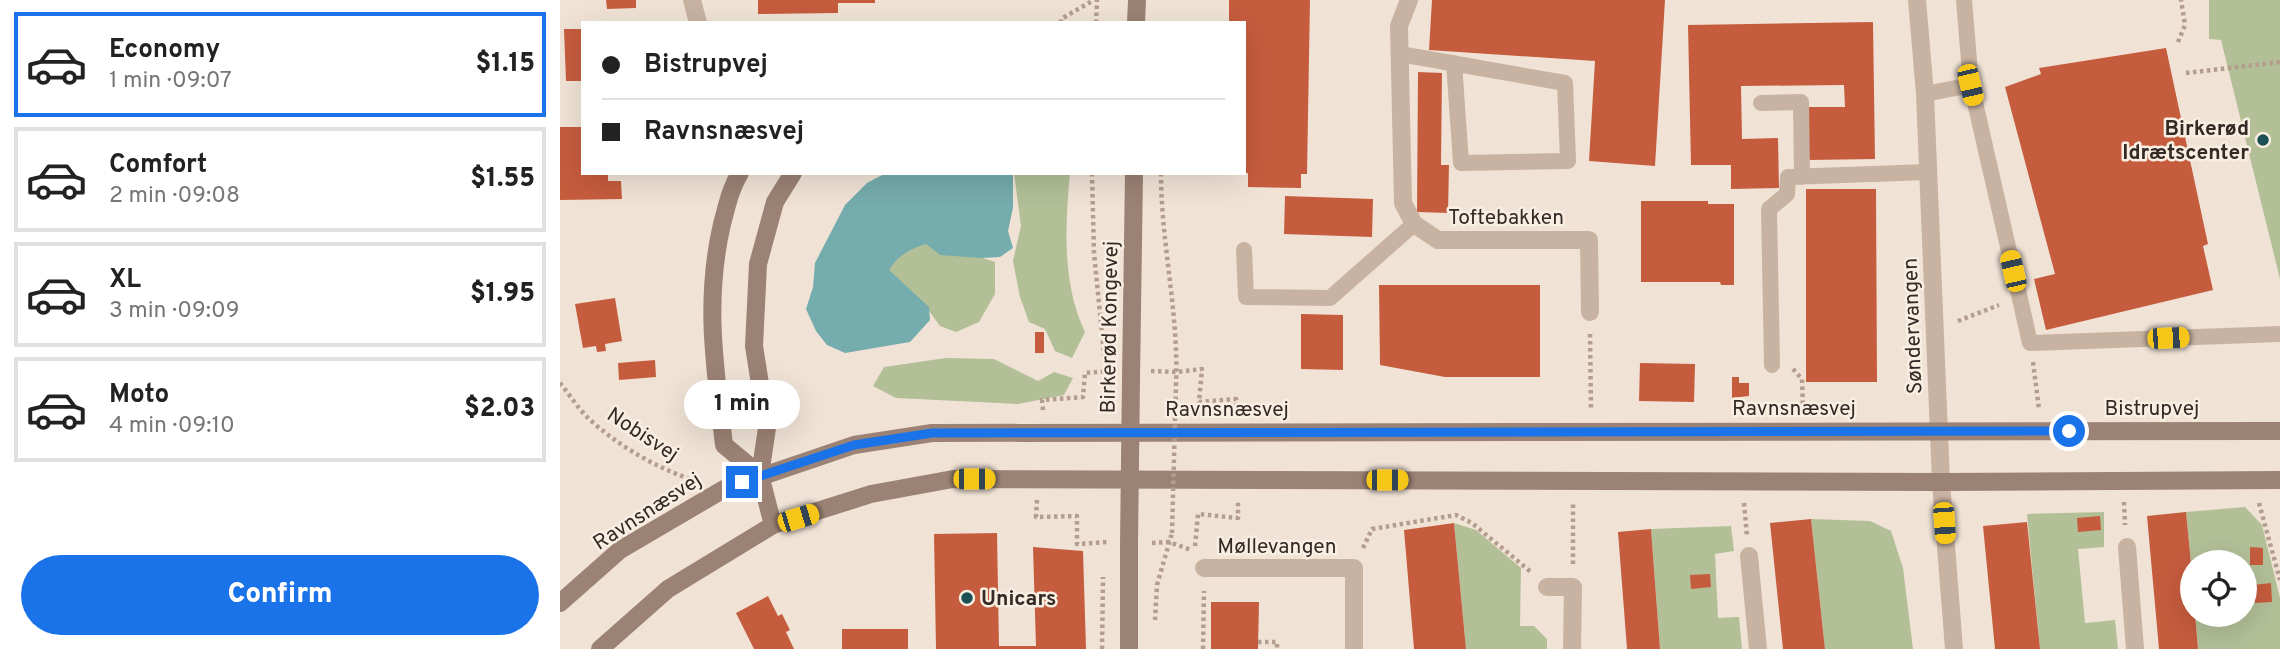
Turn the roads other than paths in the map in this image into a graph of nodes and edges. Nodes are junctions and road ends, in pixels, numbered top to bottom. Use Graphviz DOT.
graph roads {
  1 [pos="692,0"];
  2 [pos="1137,0"];
  3 [pos="1409,0"];
  4 [pos="1917,0"];
  5 [pos="1964,0"];
  6 [pos="697,21"];
  7 [pos="1136,21"];
  8 [pos="1400,54"];
  9 [pos="1454,63"];
  10 [pos="1970,85"];
  11 [pos="1925,94"];
  12 [pos="1760,103"];
  13 [pos="1928,172"];
  14 [pos="739,175"];
  15 [pos="792,175"];
  16 [pos="1134,175"];
  17 [pos="1801,177"];
  18 [pos="1414,224"];
  19 [pos="1244,250"];
  20 [pos="1590,312"];
  21 [pos="2280,334"];
  22 [pos="1772,365"];
  23 [pos="1940,431"];
  24 [pos="2280,431"];
  25 [pos="760,475"];
  26 [pos="2280,480"];
  27 [pos="1941,482"];
  28 [pos="773,526"];
  29 [pos="2127,547"];
  30 [pos="1749,556"];
  31 [pos="1204,568"];
  32 [pos="1547,587"];
  33 [pos="560,603"];
  34 [pos="600,649"];
  35 [pos="1129,649"];
  36 [pos="1354,649"];
  37 [pos="1572,649"];
  38 [pos="1758,649"];
  39 [pos="1954,649"];
  40 [pos="2135,649"];
  1 -- 6 [label="street"];
  2 -- 7 [label="main road"];
  3 -- 8 [label="street"];
  4 -- 11 [label="street, Søndervangen"];
  5 -- 10 [label="lane"];
  8 -- 9 [label="lane"];
  8 -- 18 [label="street"];
  9 -- 9 [label="lane"];
  10 -- 11 [label="lane"];
  10 -- 21 [label="lane"];
  11 -- 13 [label="street, Søndervangen"];
  12 -- 17 [label="lane"];
  13 -- 17 [label="lane"];
  13 -- 23 [label="street, Søndervangen"];
  14 -- 25 [label="main road"];
  15 -- 25 [label="main road"];
  16 -- 35 [label="main road, Birkerød Kongevej, bridge"];
  17 -- 22 [label="lane"];
  18 -- 19 [label="lane"];
  18 -- 20 [label="street, Toftebakken"];
  23 -- 24 [label="main road, Bistrupvej"];
  23 -- 25 [label="main road, Ravnsnæsvej"];
  23 -- 27 [label="street, Søndervangen"];
  25 -- 28 [label="main road"];
  25 -- 33 [label="main road, Ravnsnæsvej"];
  26 -- 27 [label="main road"];
  27 -- 28 [label="main road"];
  27 -- 39 [label="street, Søndervangen"];
  28 -- 34 [label="main road"];
  29 -- 40 [label="street"];
  30 -- 38 [label="street"];
  31 -- 36 [label="street, Møllevangen"];
  32 -- 37 [label="street"];
}
